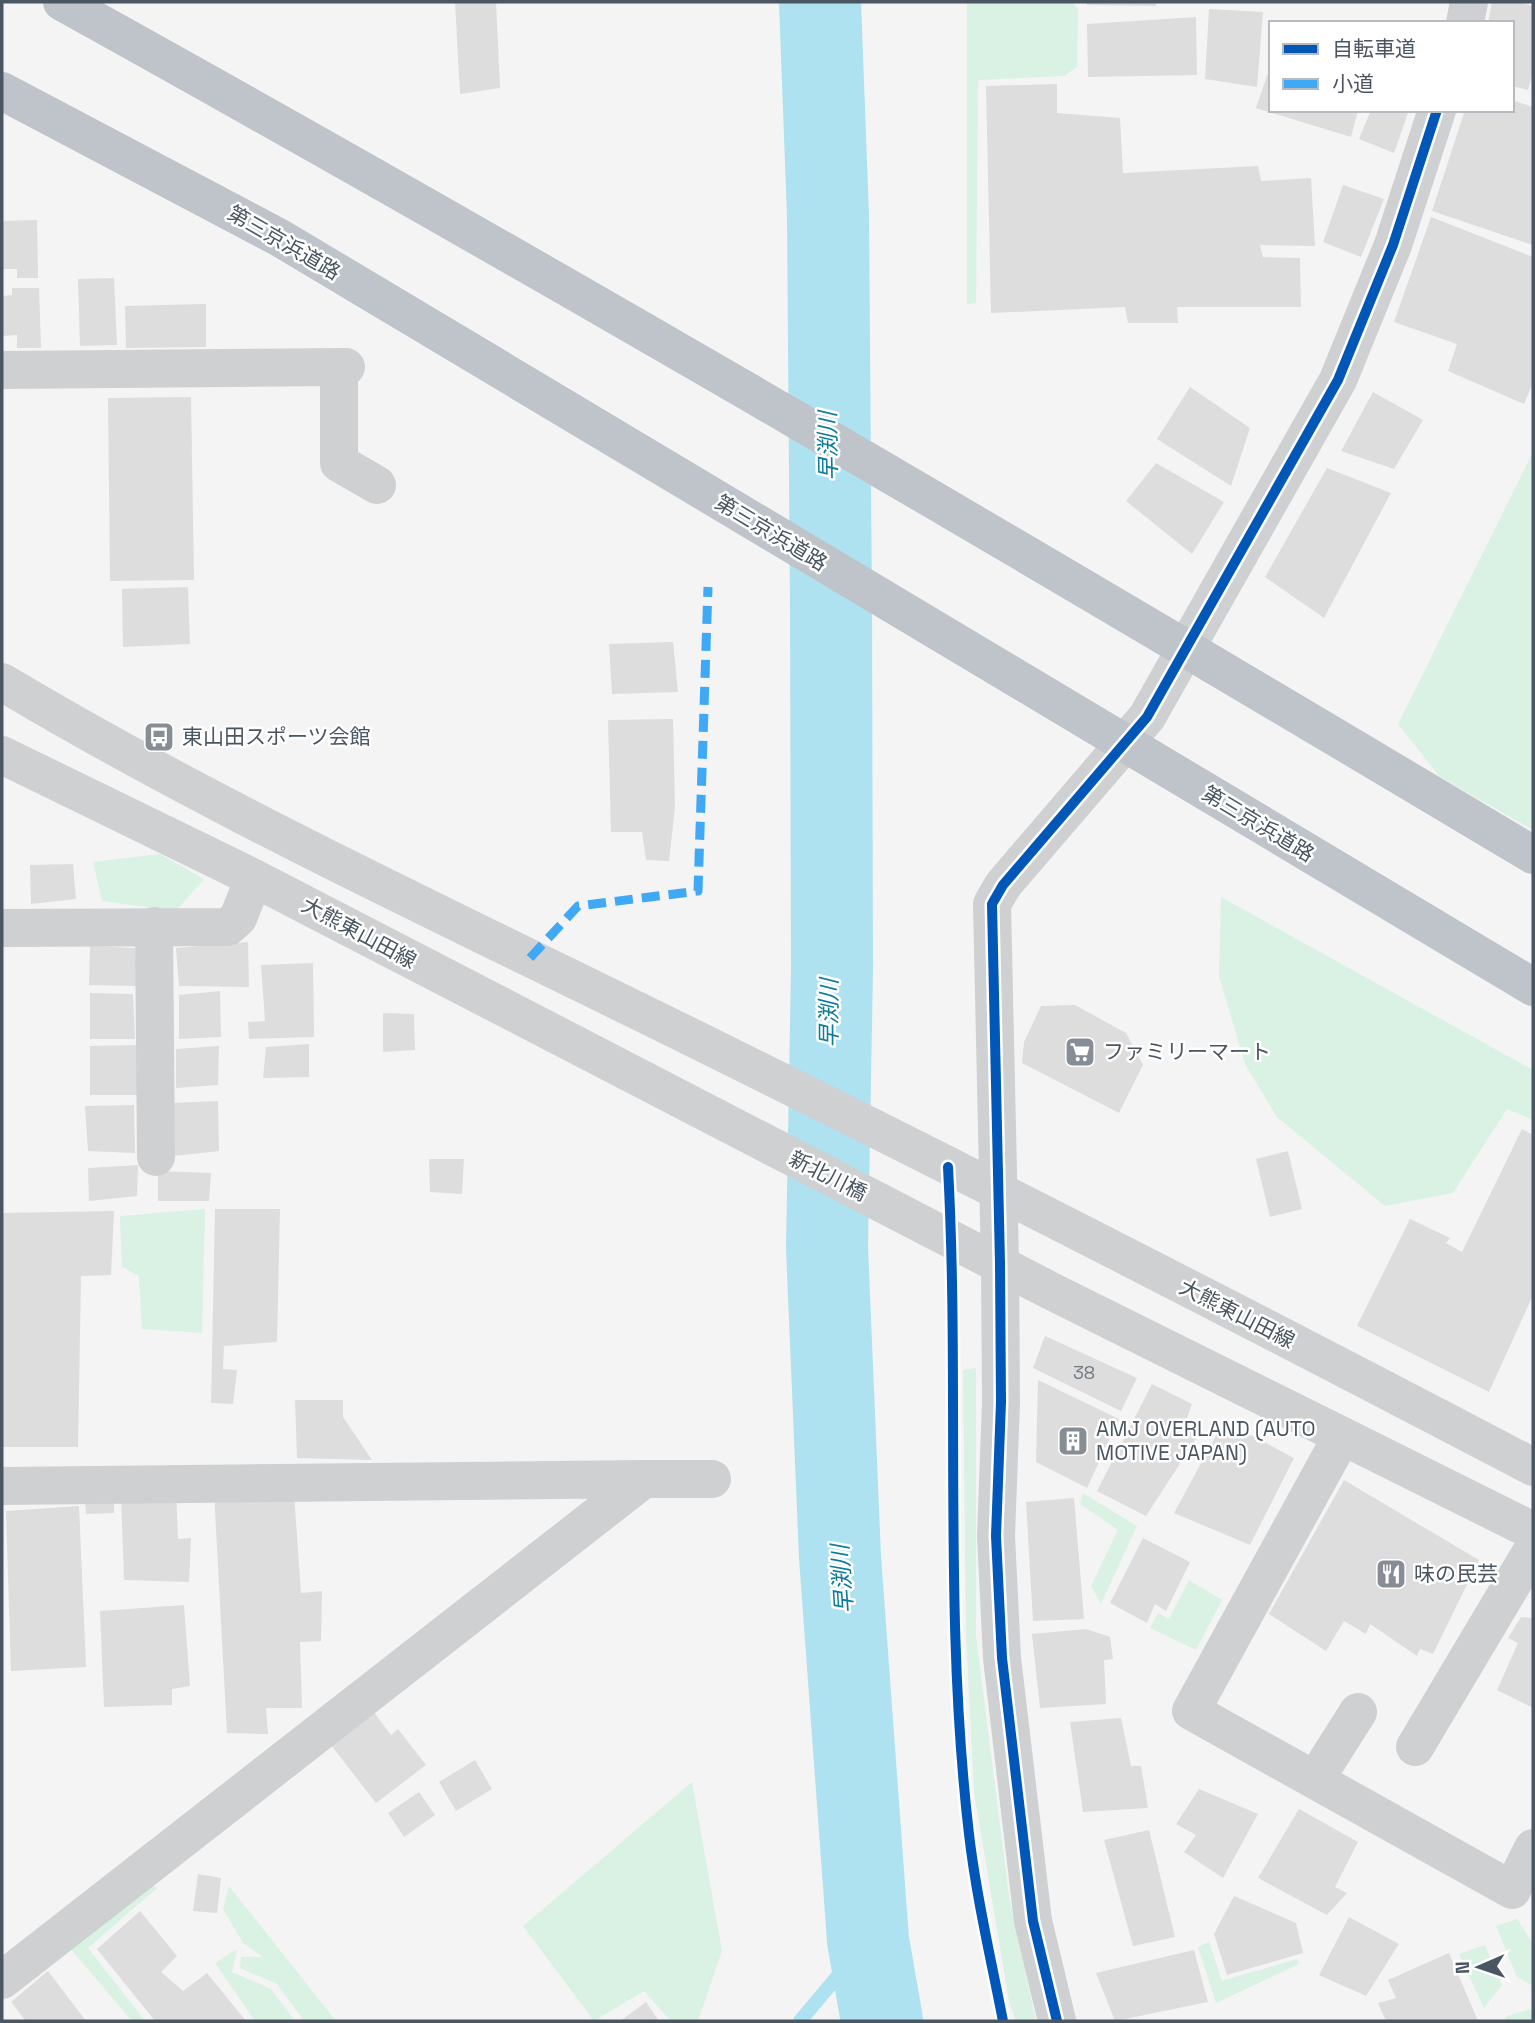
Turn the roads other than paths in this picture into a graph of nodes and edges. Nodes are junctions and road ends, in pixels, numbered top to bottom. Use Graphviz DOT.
graph roads {
  1 [pos="62,2"];
  2 [pos="1469,2"];
  3 [pos="1465,21"];
  4 [pos="2,91"];
  5 [pos="1436,112"];
  6 [pos="2,370"];
  7 [pos="377,485"];
  8 [pos="2,682"];
  9 [pos="2,755"];
  10 [pos="1533,855"];
  11 [pos="254,878"];
  12 [pos="154,926"];
  13 [pos="2,928"];
  14 [pos="1533,987"];
  15 [pos="713,1117"];
  16 [pos="156,1157"];
  17 [pos="996,1191"];
  18 [pos="1000,1263"];
  19 [pos="1342,1436"];
  20 [pos="1533,1467"];
  21 [pos="644,1479"];
  22 [pos="712,1479"];
  23 [pos="2,1486"];
  24 [pos="1533,1531"];
  25 [pos="1533,1549"];
  26 [pos="1358,1712"];
  27 [pos="1415,1747"];
  28 [pos="1315,1780"];
  29 [pos="1533,1848"];
  30 [pos="2,1980"];
  31 [pos="1057,2021"];
  1 -- 10 [label="highway"];
  2 -- 3 [label="street"];
  4 -- 14 [label="highway, 第三京浜道路"];
  5 -- 17 [label="street"];
  6 -- 7 [label="street"];
  8 -- 17 [label="street, 大熊東山田線"];
  9 -- 11 [label="street, 大熊東山田線"];
  11 -- 12 [label="street"];
  11 -- 15 [label="street, 大熊東山田線"];
  12 -- 13 [label="street"];
  12 -- 16 [label="street"];
  15 -- 18 [label="street, 新北川橋"];
  17 -- 18 [label="street"];
  17 -- 20 [label="street, 大熊東山田線"];
  18 -- 19 [label="street"];
  18 -- 31 [label="street"];
  19 -- 24 [label="street"];
  19 -- 28 [label="street"];
  21 -- 22 [label="street"];
  21 -- 23 [label="street"];
  21 -- 30 [label="street"];
  25 -- 27 [label="street"];
  26 -- 28 [label="street"];
  28 -- 29 [label="street"];
}
